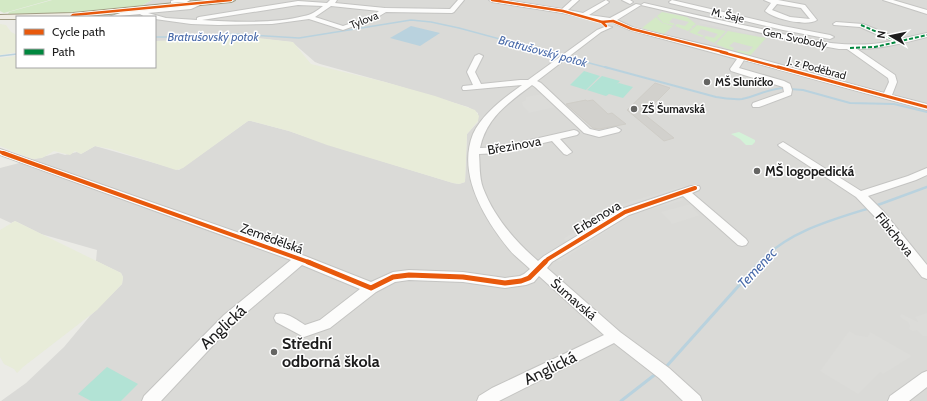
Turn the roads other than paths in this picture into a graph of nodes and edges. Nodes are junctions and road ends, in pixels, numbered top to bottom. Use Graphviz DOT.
graph roads {
  1 [pos="231,0"];
  2 [pos="461,0"];
  3 [pos="492,0"];
  4 [pos="548,0"];
  5 [pos="576,0"];
  6 [pos="767,0"];
  7 [pos="886,0"];
  8 [pos="776,1"];
  9 [pos="173,2"];
  10 [pos="193,2"];
  11 [pos="606,2"];
  12 [pos="637,2"];
  13 [pos="672,2"];
  14 [pos="331,3"];
  15 [pos="541,8"];
  16 [pos="385,10"];
  17 [pos="138,11"];
  18 [pos="563,11"];
  19 [pos="927,12"];
  20 [pos="72,16"];
  21 [pos="116,16"];
  22 [pos="583,16"];
  23 [pos="16,17"];
  24 [pos="0,18"];
  25 [pos="16,18"];
  26 [pos="308,18"];
  27 [pos="187,23"];
  28 [pos="609,24"];
  29 [pos="927,35"];
  30 [pos="830,37"];
  31 [pos="898,42"];
  32 [pos="828,48"];
  33 [pos="850,48"];
  34 [pos="479,56"];
  35 [pos="742,57"];
  36 [pos="531,82"];
  37 [pos="478,86"];
  38 [pos="466,88"];
  39 [pos="887,96"];
  40 [pos="756,105"];
  41 [pos="927,107"];
  42 [pos="616,130"];
  43 [pos="574,133"];
  44 [pos="554,138"];
  45 [pos="782,145"];
  46 [pos="474,151"];
  47 [pos="0,152"];
  48 [pos="567,152"];
  49 [pos="927,171"];
  50 [pos="860,196"];
  51 [pos="742,242"];
  52 [pos="301,259"];
  53 [pos="538,268"];
  54 [pos="927,274"];
  55 [pos="370,288"];
  56 [pos="281,318"];
  57 [pos="615,336"];
  58 [pos="925,381"];
  59 [pos="150,401"];
  60 [pos="485,401"];
  61 [pos="694,401"];
  62 [pos="896,401"];
  1 -- 10 [label="main road"];
  2 -- 16 [label="street"];
  3 -- 15 [label="street, J. z Poděbrad"];
  4 -- 15 [label="street"];
  5 -- 18 [label="street"];
  6 -- 8 [label="street"];
  7 -- 19 [label="street"];
  8 -- 8 [label="street"];
  9 -- 10 [label="street"];
  10 -- 17 [label="main road"];
  11 -- 22 [label="street"];
  12 -- 28 [label="street, Šumavská"];
  12 -- 32 [label="street, Gen. Svobody"];
  13 -- 30 [label="street, M. Šaje"];
  14 -- 16 [label="street"];
  14 -- 26 [label="street"];
  14 -- 27 [label="street"];
  15 -- 18 [label="street, J. z Poděbrad"];
  16 -- 26 [label="street, Tylova"];
  17 -- 20 [label="main road"];
  17 -- 21 [label="street"];
  17 -- 27 [label="street"];
  18 -- 22 [label="street, J. z Poděbrad"];
  22 -- 28 [label="street, J. z Poděbrad"];
  23 -- 24 [label="main road"];
  24 -- 25 [label="main road"];
  26 -- 27 [label="street"];
  28 -- 35 [label="street, J. z Poděbrad"];
  28 -- 36 [label="street, Šumavská"];
  29 -- 31 [label="street"];
  30 -- 31 [label="street"];
  30 -- 32 [label="street"];
  31 -- 33 [label="street"];
  32 -- 33 [label="street, Gen. Svobody"];
  33 -- 39 [label="street"];
  34 -- 37 [label="street"];
  35 -- 39 [label="street, J. z Poděbrad"];
  35 -- 40 [label="street"];
  36 -- 37 [label="street"];
  36 -- 42 [label="street"];
  36 -- 46 [label="street, Šumavská"];
  37 -- 38 [label="street"];
  39 -- 41 [label="street, J. z Poděbrad"];
  43 -- 44 [label="street, Březinova"];
  44 -- 46 [label="street, Březinova"];
  44 -- 48 [label="street, Březinova"];
  45 -- 50 [label="street, Fibichova"];
  46 -- 53 [label="street, Šumavská"];
  47 -- 52 [label="street, Zemědělská"];
  49 -- 50 [label="street"];
  50 -- 54 [label="street, Fibichova"];
  51 -- 53 [label="street, Erbenova"];
  52 -- 55 [label="street, Zemědělská"];
  52 -- 59 [label="street, Anglická"];
  53 -- 55 [label="street"];
  53 -- 57 [label="street, Šumavská"];
  55 -- 56 [label="street"];
  57 -- 60 [label="street, Anglická"];
  57 -- 61 [label="street, Šumavská"];
  58 -- 62 [label="street"];
}
